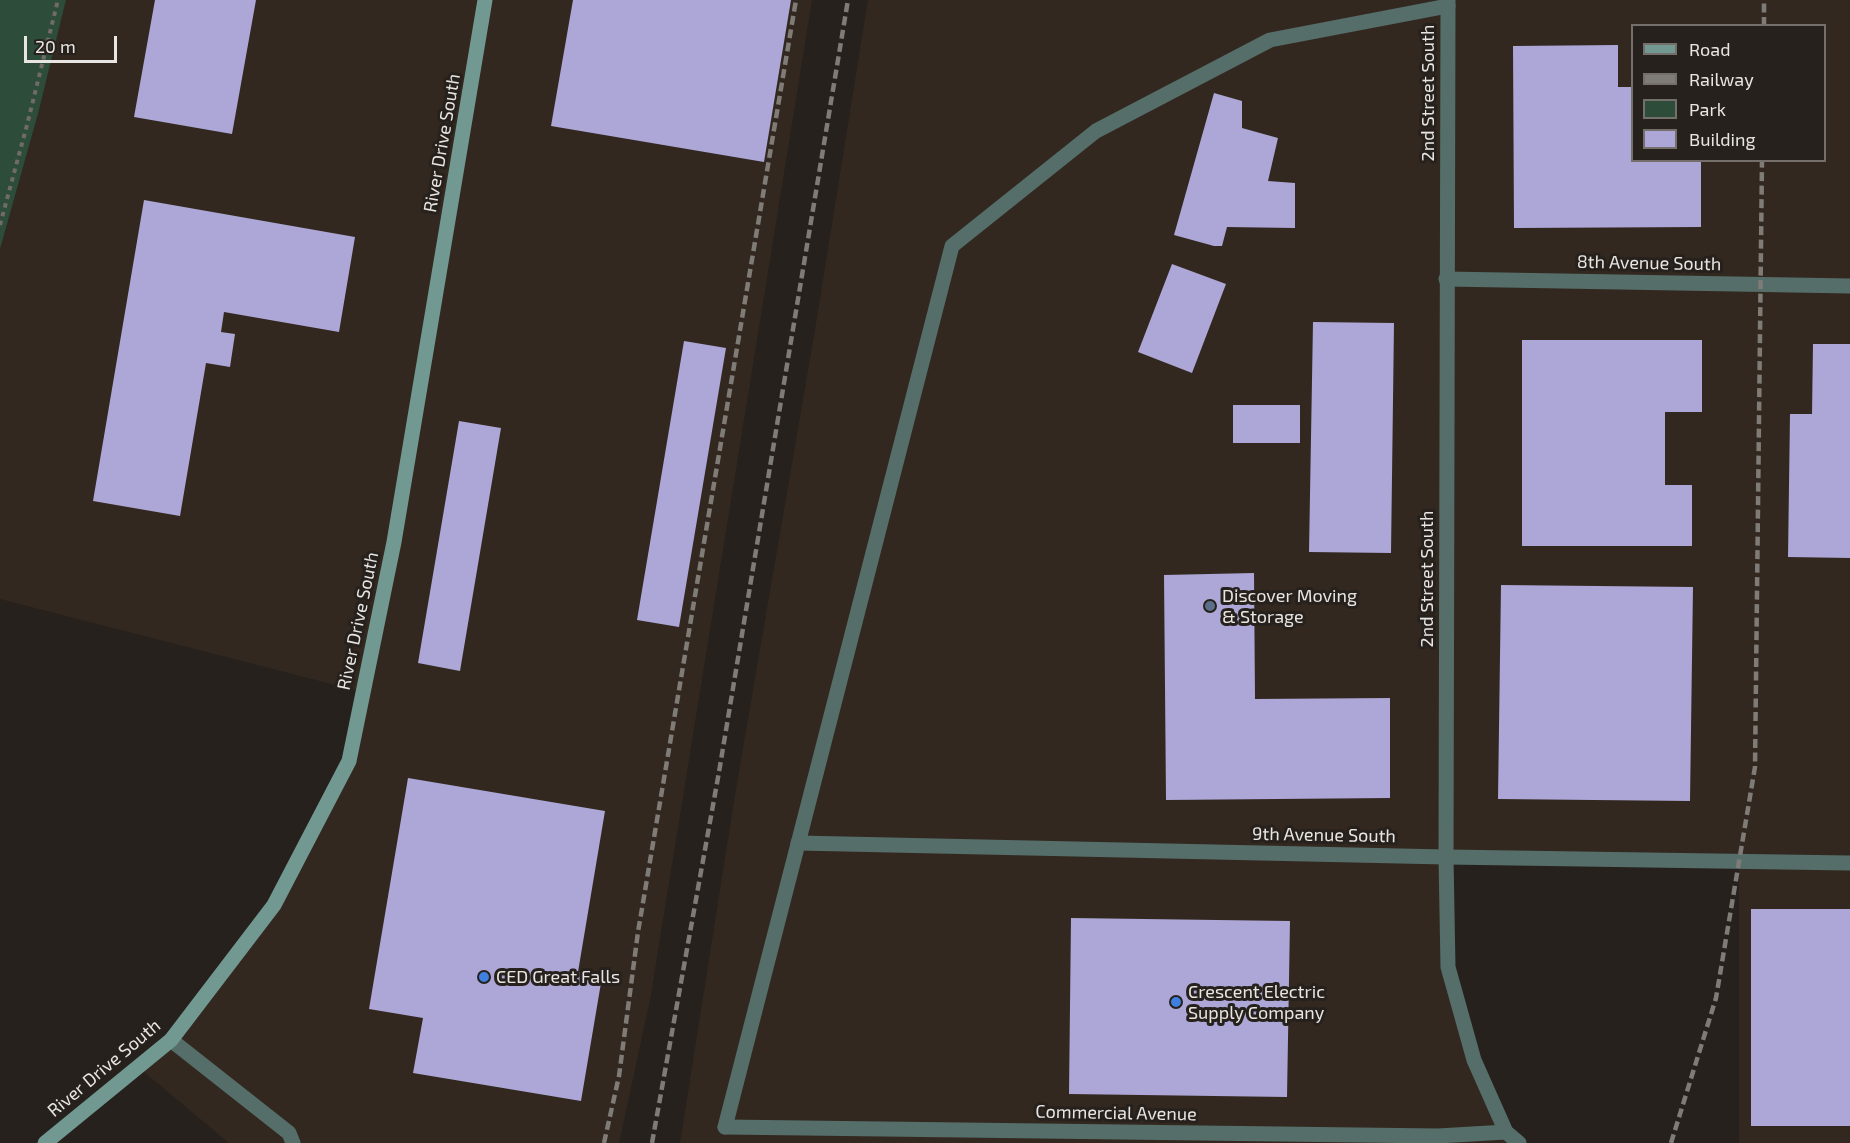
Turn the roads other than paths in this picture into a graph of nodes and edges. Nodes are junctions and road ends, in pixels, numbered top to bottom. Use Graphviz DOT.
graph roads {
  1 [pos="485,0"];
  2 [pos="1448,3"];
  3 [pos="1446,279"];
  4 [pos="1850,285"];
  5 [pos="798,843"];
  6 [pos="1446,857"];
  7 [pos="1850,863"];
  8 [pos="171,1040"];
  9 [pos="1506,1132"];
  10 [pos="45,1143"];
  11 [pos="293,1143"];
  12 [pos="1518,1143"];
  1 -- 8 [label="main road, River Drive South"];
  2 -- 3 [label="street, 2nd Street South"];
  2 -- 5 [label="street"];
  3 -- 4 [label="street, 8th Avenue South"];
  3 -- 6 [label="street, 2nd Street South"];
  5 -- 6 [label="street, 9th Avenue South"];
  5 -- 9 [label="street, Commercial Avenue"];
  6 -- 7 [label="street, 9th Avenue South"];
  6 -- 9 [label="street, 2nd Street South"];
  8 -- 10 [label="main road, River Drive South"];
  8 -- 11 [label="street"];
  9 -- 12 [label="street, 2nd Street South"];
}
